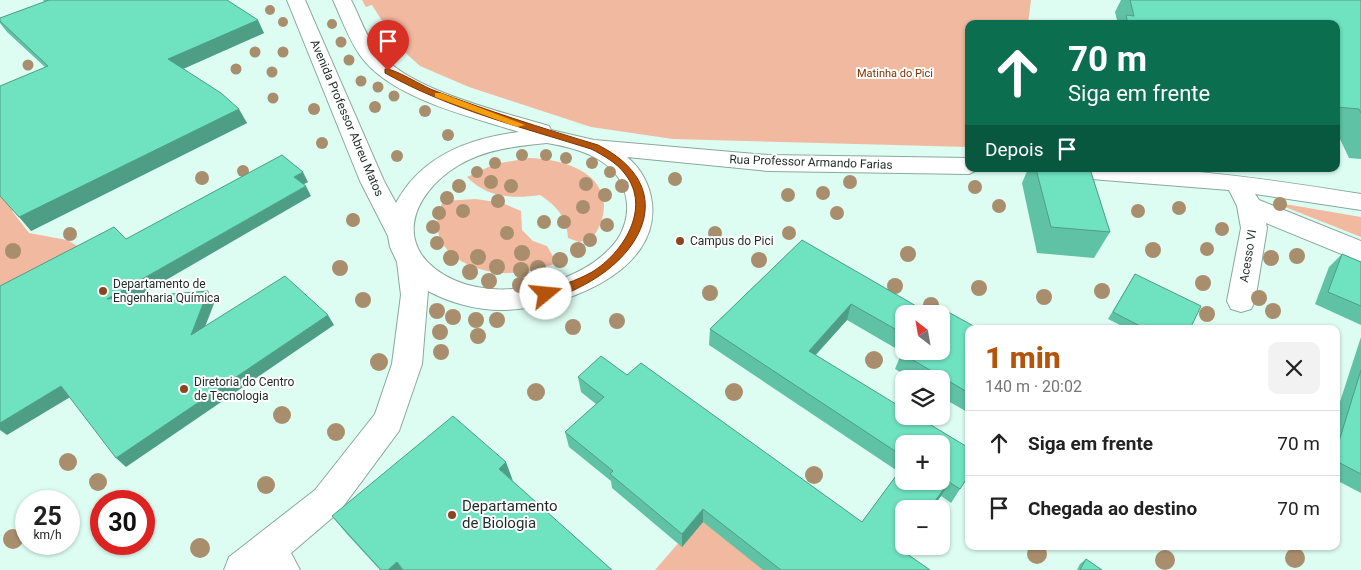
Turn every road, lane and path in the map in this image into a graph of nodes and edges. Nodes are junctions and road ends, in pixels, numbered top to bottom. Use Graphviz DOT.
graph roads {
  1 [pos="296,0"];
  2 [pos="342,0"];
  3 [pos="566,139"];
  4 [pos="595,147"];
  5 [pos="965,166"];
  6 [pos="1100,172"];
  7 [pos="1238,184"];
  8 [pos="1361,202"];
  9 [pos="1250,206"];
  10 [pos="405,248"];
  11 [pos="1361,252"];
  12 [pos="1241,301"];
  13 [pos="263,563"];
  1 -- 10 [label="street, Avenida Professor Abreu Matos"];
  2 -- 3 [label="street"];
  3 -- 4 [label="street"];
  3 -- 10 [label="street"];
  4 -- 5 [label="street, Rua Professor Armando Farias"];
  4 -- 10 [label="street"];
  6 -- 7 [label="street"];
  7 -- 8 [label="street"];
  7 -- 9 [label="street, Acesso VI"];
  9 -- 11 [label="street"];
  9 -- 12 [label="street, Acesso VI"];
  10 -- 13 [label="street"];
}
